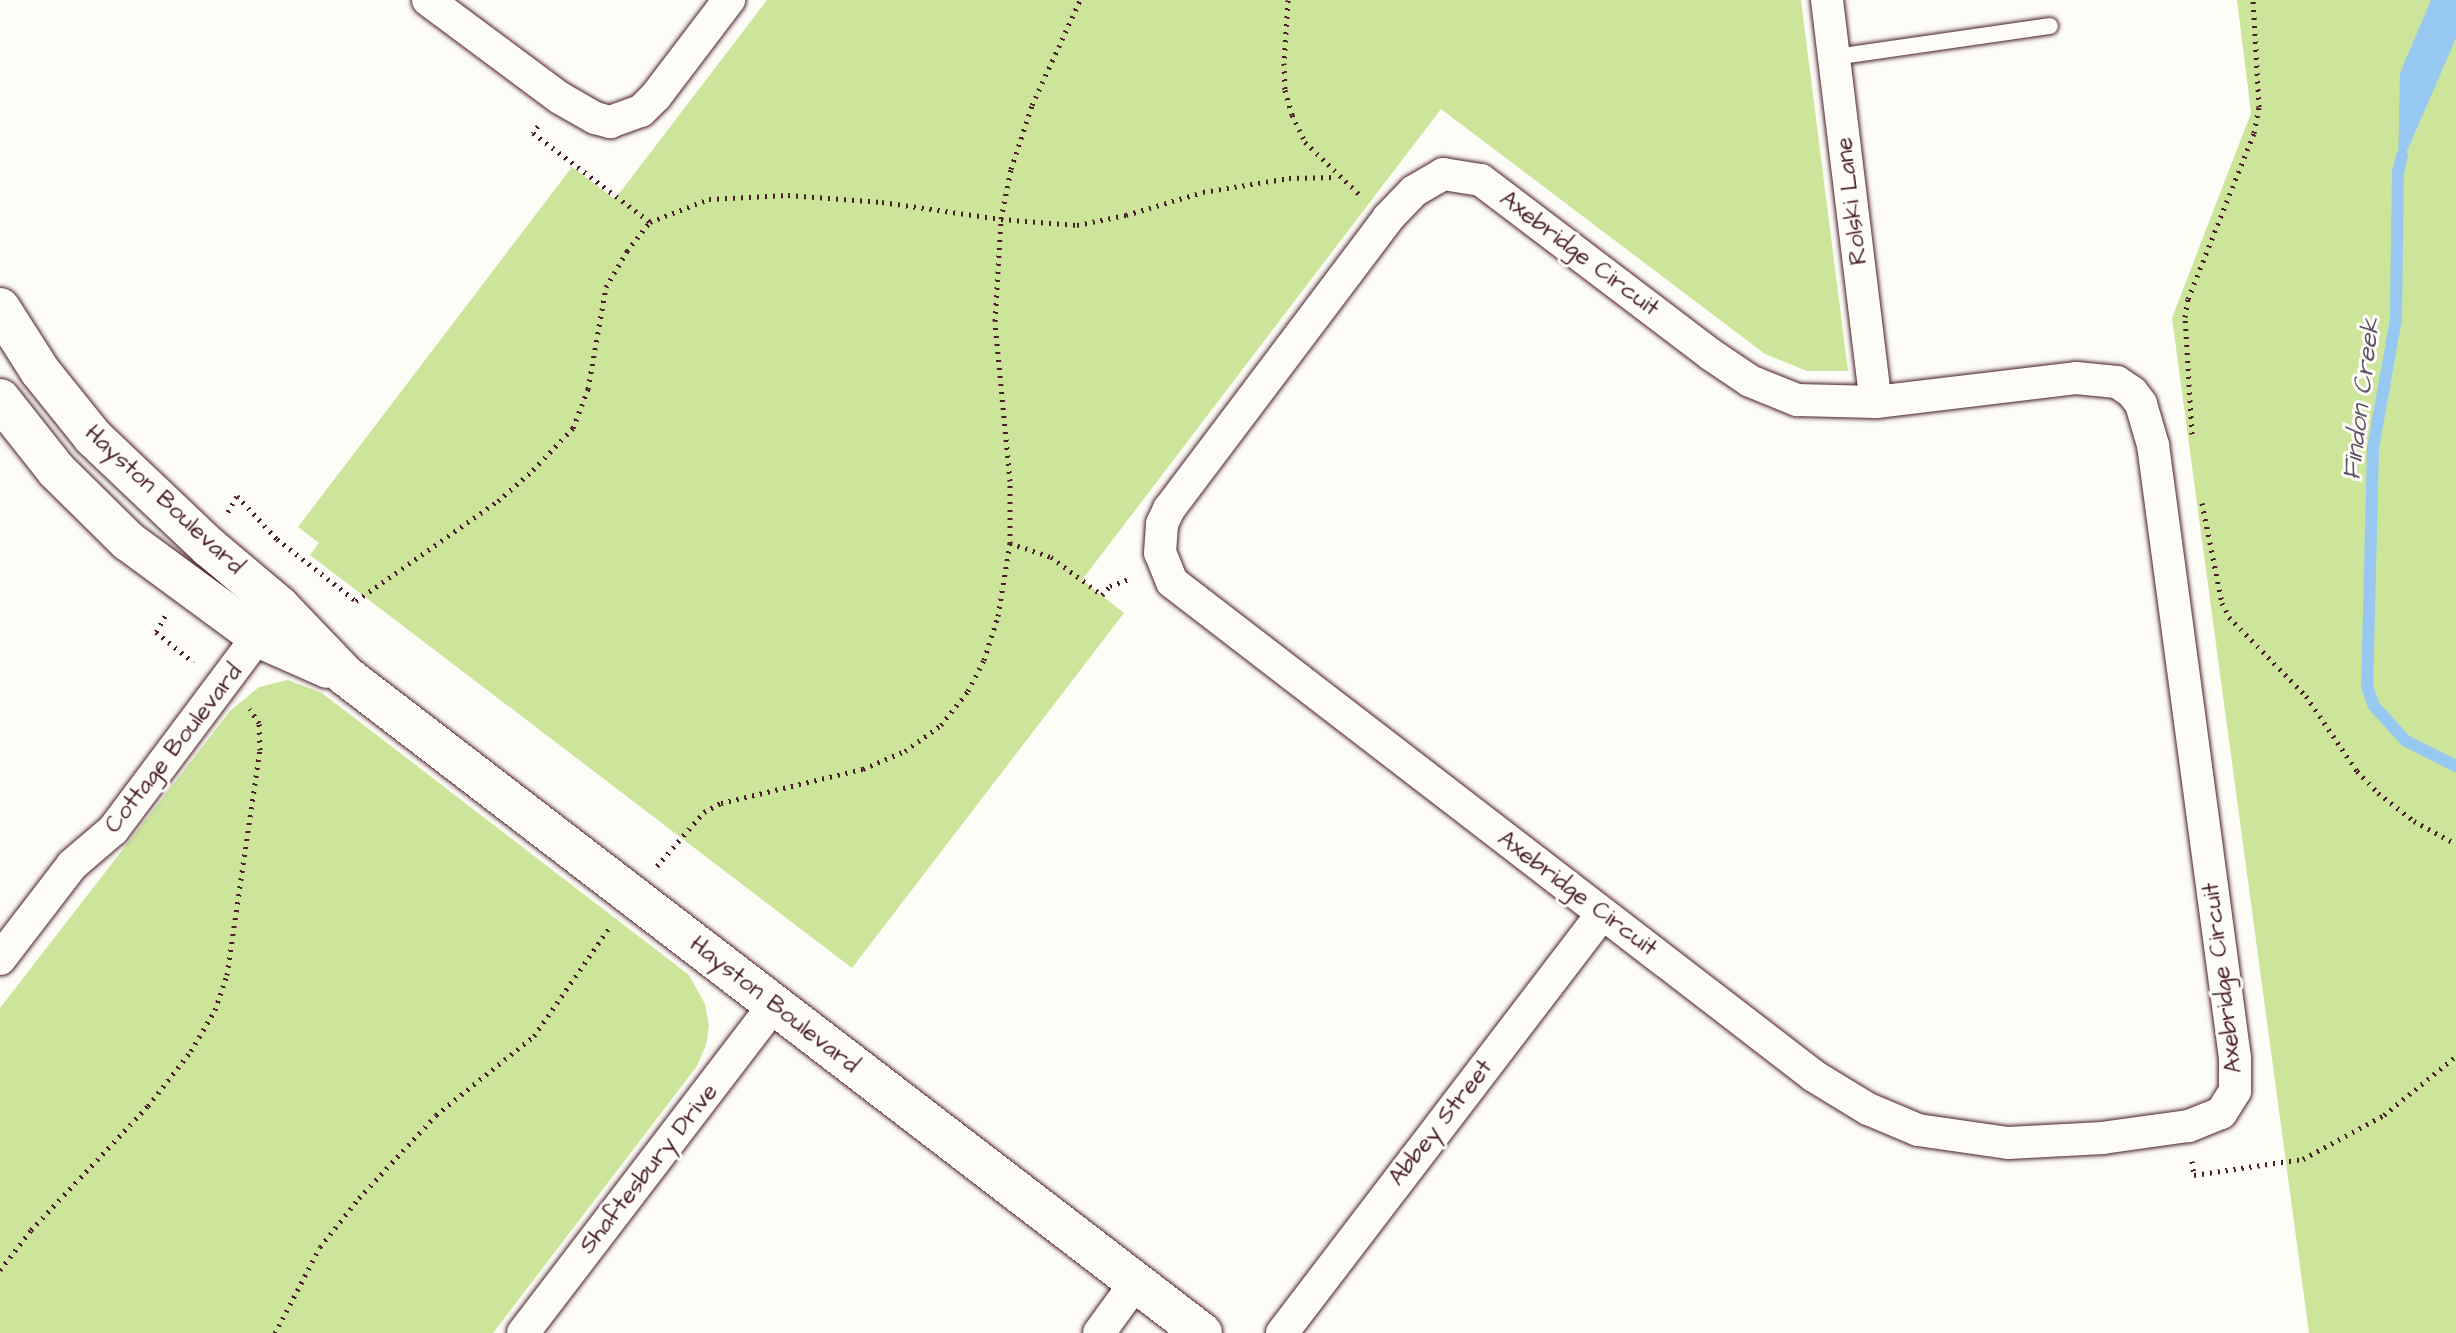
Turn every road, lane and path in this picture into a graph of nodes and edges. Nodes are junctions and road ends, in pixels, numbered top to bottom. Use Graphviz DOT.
graph roads {
  1 [pos="428,0"];
  2 [pos="729,0"];
  3 [pos="1080,0"];
  4 [pos="1288,0"];
  5 [pos="1827,0"];
  6 [pos="2253,0"];
  7 [pos="2050,26"];
  8 [pos="1835,57"];
  9 [pos="560,98"];
  10 [pos="1337,177"];
  11 [pos="1388,218"];
  12 [pos="1001,219"];
  13 [pos="650,222"];
  14 [pos="0,308"];
  15 [pos="0,399"];
  16 [pos="1876,402"];
  17 [pos="2192,439"];
  18 [pos="2201,496"];
  19 [pos="1010,543"];
  20 [pos="1164,570"];
  21 [pos="356,601"];
  22 [pos="270,622"];
  23 [pos="255,713"];
  24 [pos="2456,844"];
  25 [pos="633,896"];
  26 [pos="1602,914"];
  27 [pos="0,959"];
  28 [pos="774,1005"];
  29 [pos="2456,1056"];
  30 [pos="2188,1126"];
  31 [pos="0,1270"];
  32 [pos="1136,1282"];
  33 [pos="275,1333"];
  34 [pos="523,1333"];
  35 [pos="1099,1333"];
  36 [pos="1202,1333"];
  37 [pos="1282,1333"];
  1 -- 9 [label="street"];
  2 -- 9 [label="street"];
  3 -- 12 [label="path"];
  4 -- 10 [label="path"];
  5 -- 8 [label="street, Rolski Lane"];
  6 -- 17 [label="path"];
  7 -- 8 [label="lane"];
  8 -- 16 [label="street, Rolski Lane"];
  9 -- 13 [label="path"];
  10 -- 11 [label="path"];
  10 -- 12 [label="path"];
  11 -- 16 [label="street, Axebridge Circuit"];
  11 -- 20 [label="street, Axebridge Circuit"];
  12 -- 13 [label="path"];
  12 -- 19 [label="path"];
  13 -- 21 [label="path"];
  14 -- 22 [label="street, Hayston Boulevard"];
  15 -- 22 [label="street, Hayston Boulevard"];
  16 -- 30 [label="street, Axebridge Circuit"];
  18 -- 24 [label="path"];
  19 -- 20 [label="path"];
  19 -- 25 [label="path"];
  20 -- 26 [label="street, Axebridge Circuit"];
  22 -- 25 [label="street, Hayston Boulevard"];
  22 -- 27 [label="street, Cottage Boulevard"];
  23 -- 31 [label="path"];
  25 -- 28 [label="street, Hayston Boulevard"];
  25 -- 33 [label="path"];
  26 -- 30 [label="street, Axebridge Circuit"];
  26 -- 37 [label="street, Abbey Street"];
  28 -- 32 [label="street, Hayston Boulevard"];
  28 -- 34 [label="street, Shaftesbury Drive"];
  29 -- 30 [label="path"];
  32 -- 35 [label="street"];
  32 -- 36 [label="street, Hayston Boulevard"];
}
